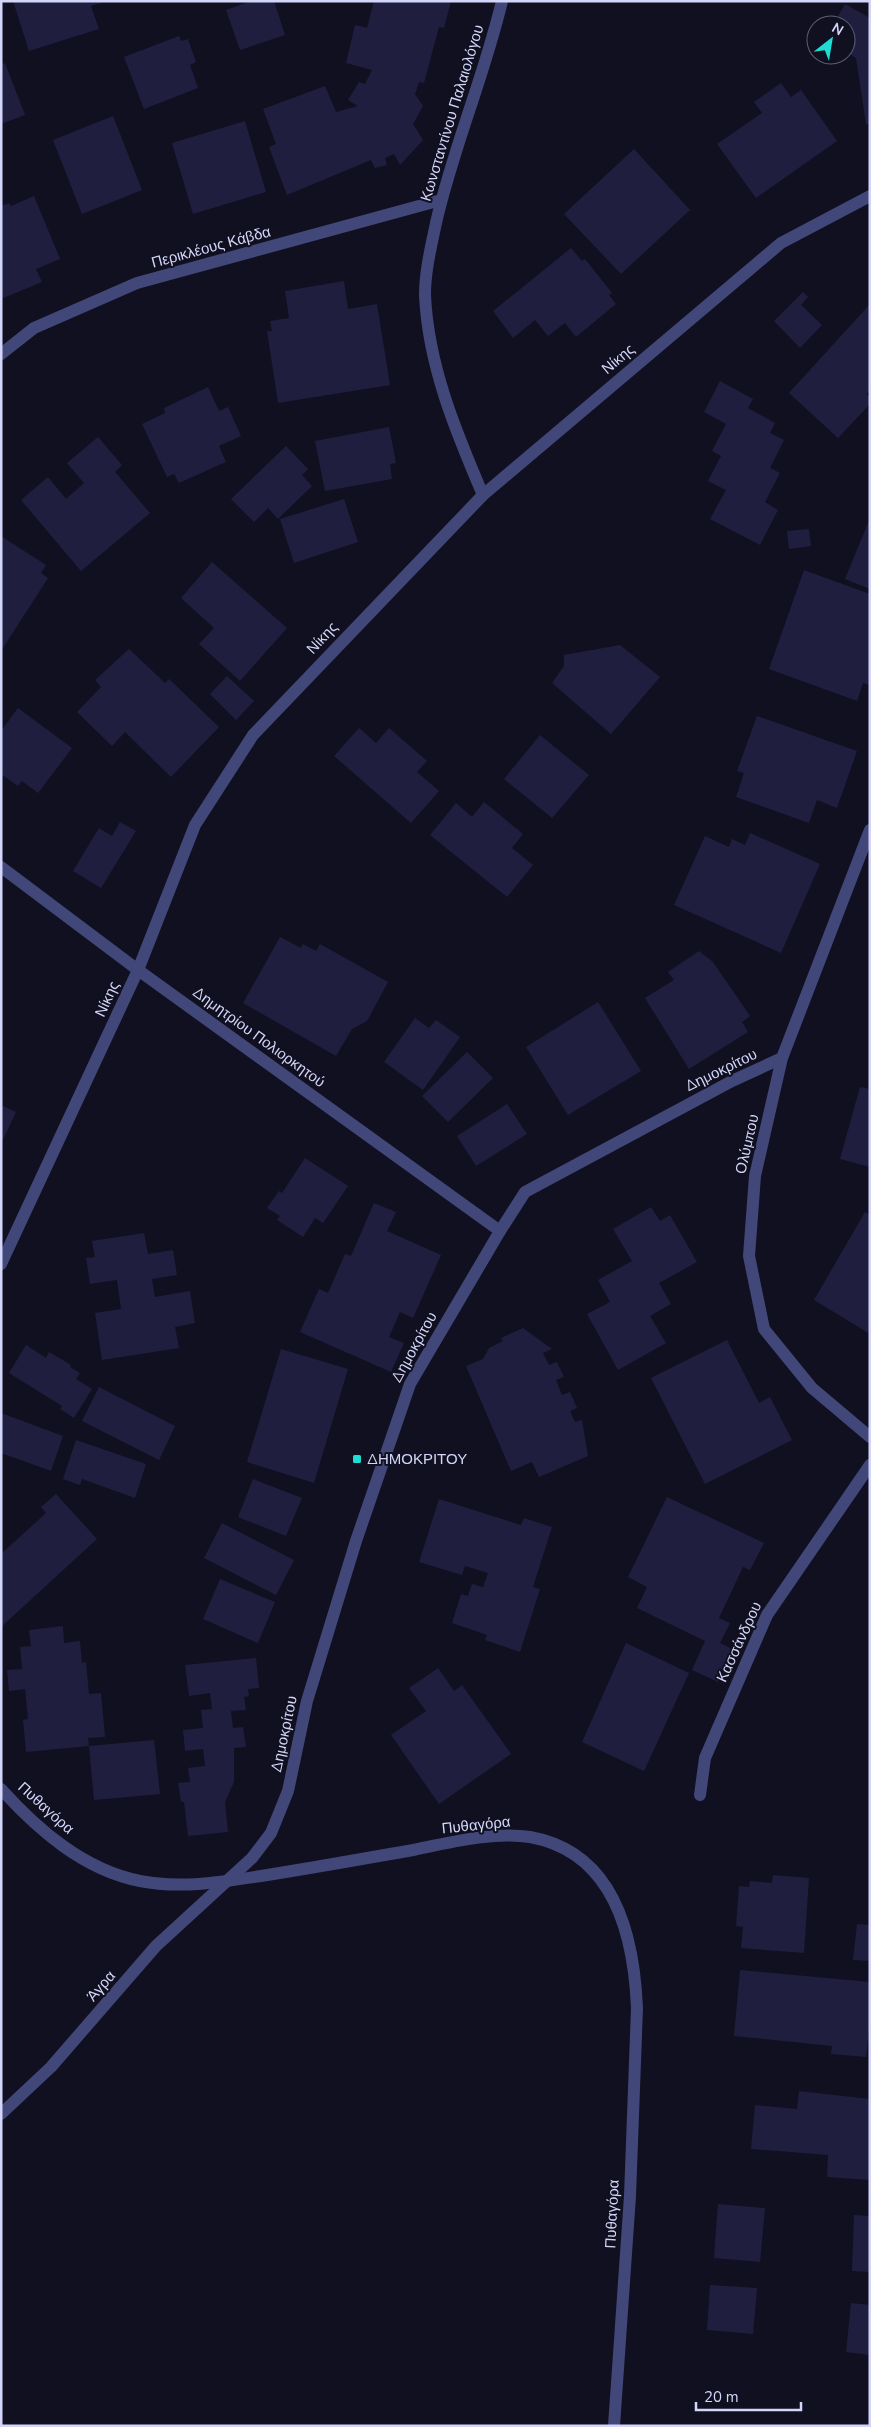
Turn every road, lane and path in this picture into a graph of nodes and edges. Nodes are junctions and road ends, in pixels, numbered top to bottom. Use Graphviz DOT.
graph roads {
  1 [pos="502,1"];
  2 [pos="870,196"];
  3 [pos="441,200"];
  4 [pos="1,354"];
  5 [pos="483,495"];
  6 [pos="870,830"];
  7 [pos="1,867"];
  8 [pos="138,970"];
  9 [pos="782,1058"];
  10 [pos="500,1231"];
  11 [pos="1,1264"];
  12 [pos="870,1437"];
  13 [pos="870,1465"];
  14 [pos="1,1789"];
  15 [pos="700,1795"];
  16 [pos="227,1881"];
  17 [pos="1,2114"];
  18 [pos="614,2426"];
  1 -- 3 [label="street, Κωνσταντίνου Παλαιολόγου"];
  2 -- 5 [label="street, Νίκης"];
  3 -- 4 [label="street, Περικλέους Κάβδα"];
  3 -- 5 [label="street, Κωνσταντίνου Παλαιολόγου"];
  5 -- 8 [label="street, Νίκης"];
  6 -- 9 [label="street, Ολύμπου"];
  7 -- 8 [label="street, Δημητρίου Πολιορκητού"];
  8 -- 10 [label="street, Δημητρίου Πολιορκητού"];
  8 -- 11 [label="street, Νίκης"];
  9 -- 10 [label="street, Δημοκρίτου"];
  9 -- 12 [label="street, Ολύμπου"];
  10 -- 16 [label="street, Δημοκρίτου"];
  13 -- 15 [label="street, Κασσάνδρου"];
  14 -- 16 [label="street, Πυθαγόρα"];
  16 -- 17 [label="street, Άγρα"];
  16 -- 18 [label="street, Πυθαγόρα"];
}
